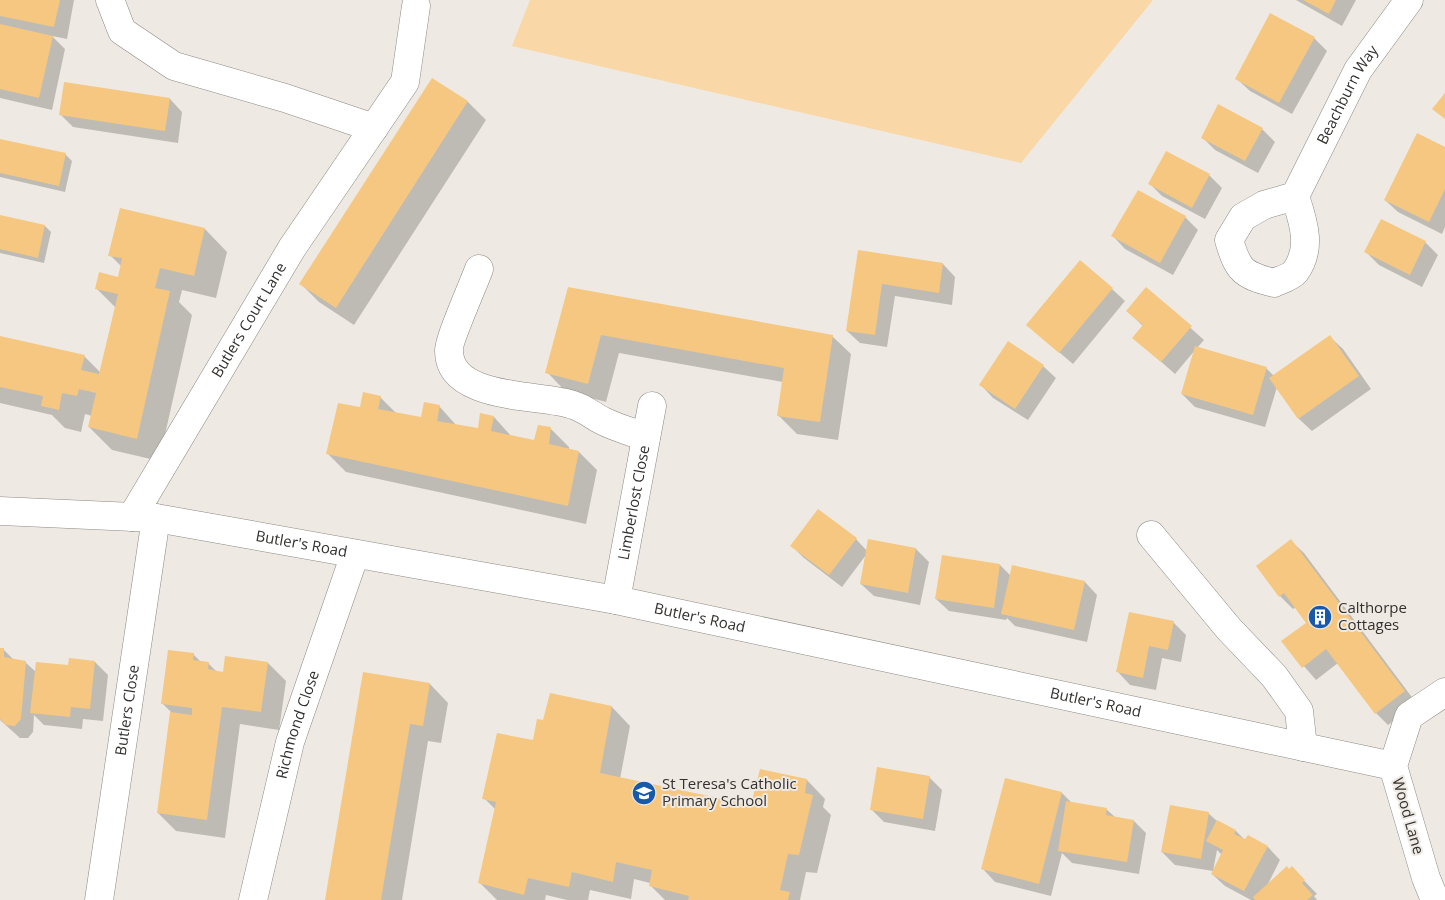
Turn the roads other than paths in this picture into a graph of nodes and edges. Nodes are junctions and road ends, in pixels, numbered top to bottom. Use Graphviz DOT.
graph roads {
  1 [pos="110,0"];
  2 [pos="1409,0"];
  3 [pos="416,6"];
  4 [pos="374,128"];
  5 [pos="1295,196"];
  6 [pos="479,269"];
  7 [pos="652,406"];
  8 [pos="646,437"];
  9 [pos="0,511"];
  10 [pos="144,518"];
  11 [pos="1151,535"];
  12 [pos="355,554"];
  13 [pos="616,600"];
  14 [pos="1445,692"];
  15 [pos="1303,747"];
  16 [pos="1393,766"];
  17 [pos="1435,881"];
  18 [pos="99,900"];
  19 [pos="254,900"];
  1 -- 4 [label="street"];
  2 -- 5 [label="street, Beachburn Way"];
  3 -- 4 [label="street, Butlers Court Lane"];
  4 -- 10 [label="street, Butlers Court Lane"];
  6 -- 8 [label="street"];
  7 -- 8 [label="street, Limberlost Close"];
  8 -- 13 [label="street, Limberlost Close"];
  9 -- 10 [label="street, Butler's Road"];
  10 -- 12 [label="street, Butler's Road"];
  10 -- 18 [label="street, Butlers Close"];
  11 -- 15 [label="street"];
  12 -- 13 [label="street, Butler's Road"];
  12 -- 19 [label="street, Richmond Close"];
  13 -- 15 [label="street, Butler's Road"];
  14 -- 16 [label="street, Wood Lane"];
  15 -- 16 [label="street, Butler's Road"];
  16 -- 17 [label="street, Wood Lane"];
}
